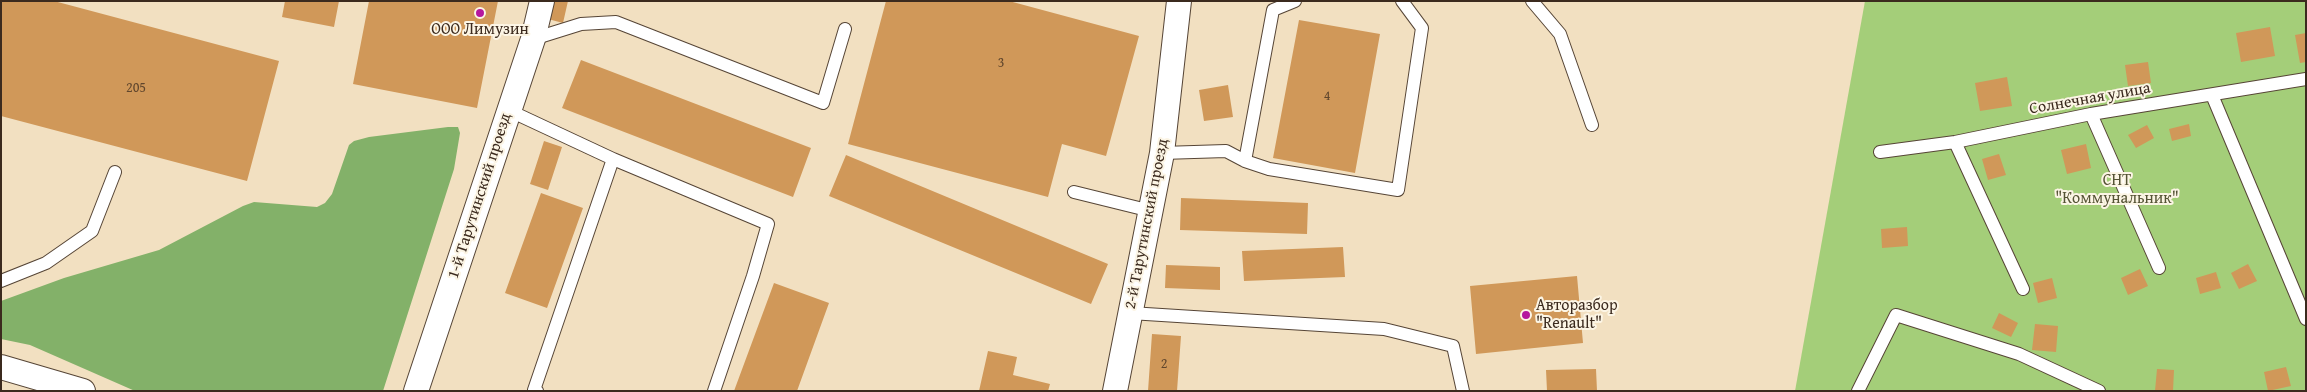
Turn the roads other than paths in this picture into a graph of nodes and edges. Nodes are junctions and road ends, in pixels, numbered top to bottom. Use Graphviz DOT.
graph roads {
  1 [pos="542,1"];
  2 [pos="1179,1"];
  3 [pos="1195,1"];
  4 [pos="1295,1"];
  5 [pos="1402,1"];
  6 [pos="1532,1"];
  7 [pos="845,29"];
  8 [pos="533,39"];
  9 [pos="1173,56"];
  10 [pos="2306,79"];
  11 [pos="2212,95"];
  12 [pos="508,110"];
  13 [pos="2091,114"];
  14 [pos="1592,125"];
  15 [pos="1955,142"];
  16 [pos="1880,152"];
  17 [pos="1162,153"];
  18 [pos="613,159"];
  19 [pos="1244,161"];
  20 [pos="115,172"];
  21 [pos="1074,192"];
  22 [pos="1151,210"];
  23 [pos="2159,268"];
  24 [pos="1,281"];
  25 [pos="2023,289"];
  26 [pos="1130,313"];
  27 [pos="2306,318"];
  28 [pos="1,367"];
  29 [pos="83,391"];
  30 [pos="416,391"];
  31 [pos="537,391"];
  32 [pos="714,391"];
  33 [pos="1116,391"];
  34 [pos="1463,391"];
  35 [pos="1858,391"];
  36 [pos="2098,391"];
  1 -- 8 [label="street, 1-й Тарутинский проезд"];
  2 -- 9 [label="street, 2-й Тарутинский проезд"];
  3 -- 9 [label="street, 2-й Тарутинский проезд"];
  4 -- 19 [label="lane"];
  5 -- 19 [label="lane"];
  6 -- 14 [label="lane"];
  7 -- 8 [label="lane"];
  8 -- 12 [label="street, 1-й Тарутинский проезд"];
  9 -- 17 [label="street, 2-й Тарутинский проезд"];
  10 -- 11 [label="lane, Солнечная улица"];
  11 -- 13 [label="lane, Солнечная улица"];
  11 -- 27 [label="lane"];
  12 -- 18 [label="lane"];
  12 -- 30 [label="street, 1-й Тарутинский проезд"];
  13 -- 15 [label="lane, Солнечная улица"];
  13 -- 23 [label="lane"];
  15 -- 16 [label="lane, Солнечная улица"];
  15 -- 25 [label="lane"];
  17 -- 19 [label="lane"];
  17 -- 22 [label="street, 2-й Тарутинский проезд"];
  18 -- 31 [label="lane"];
  18 -- 32 [label="lane"];
  20 -- 24 [label="lane"];
  21 -- 22 [label="lane"];
  22 -- 26 [label="street, 2-й Тарутинский проезд"];
  26 -- 33 [label="street, 2-й Тарутинский проезд"];
  26 -- 34 [label="lane"];
  28 -- 29 [label="street"];
  35 -- 36 [label="lane"];
}
